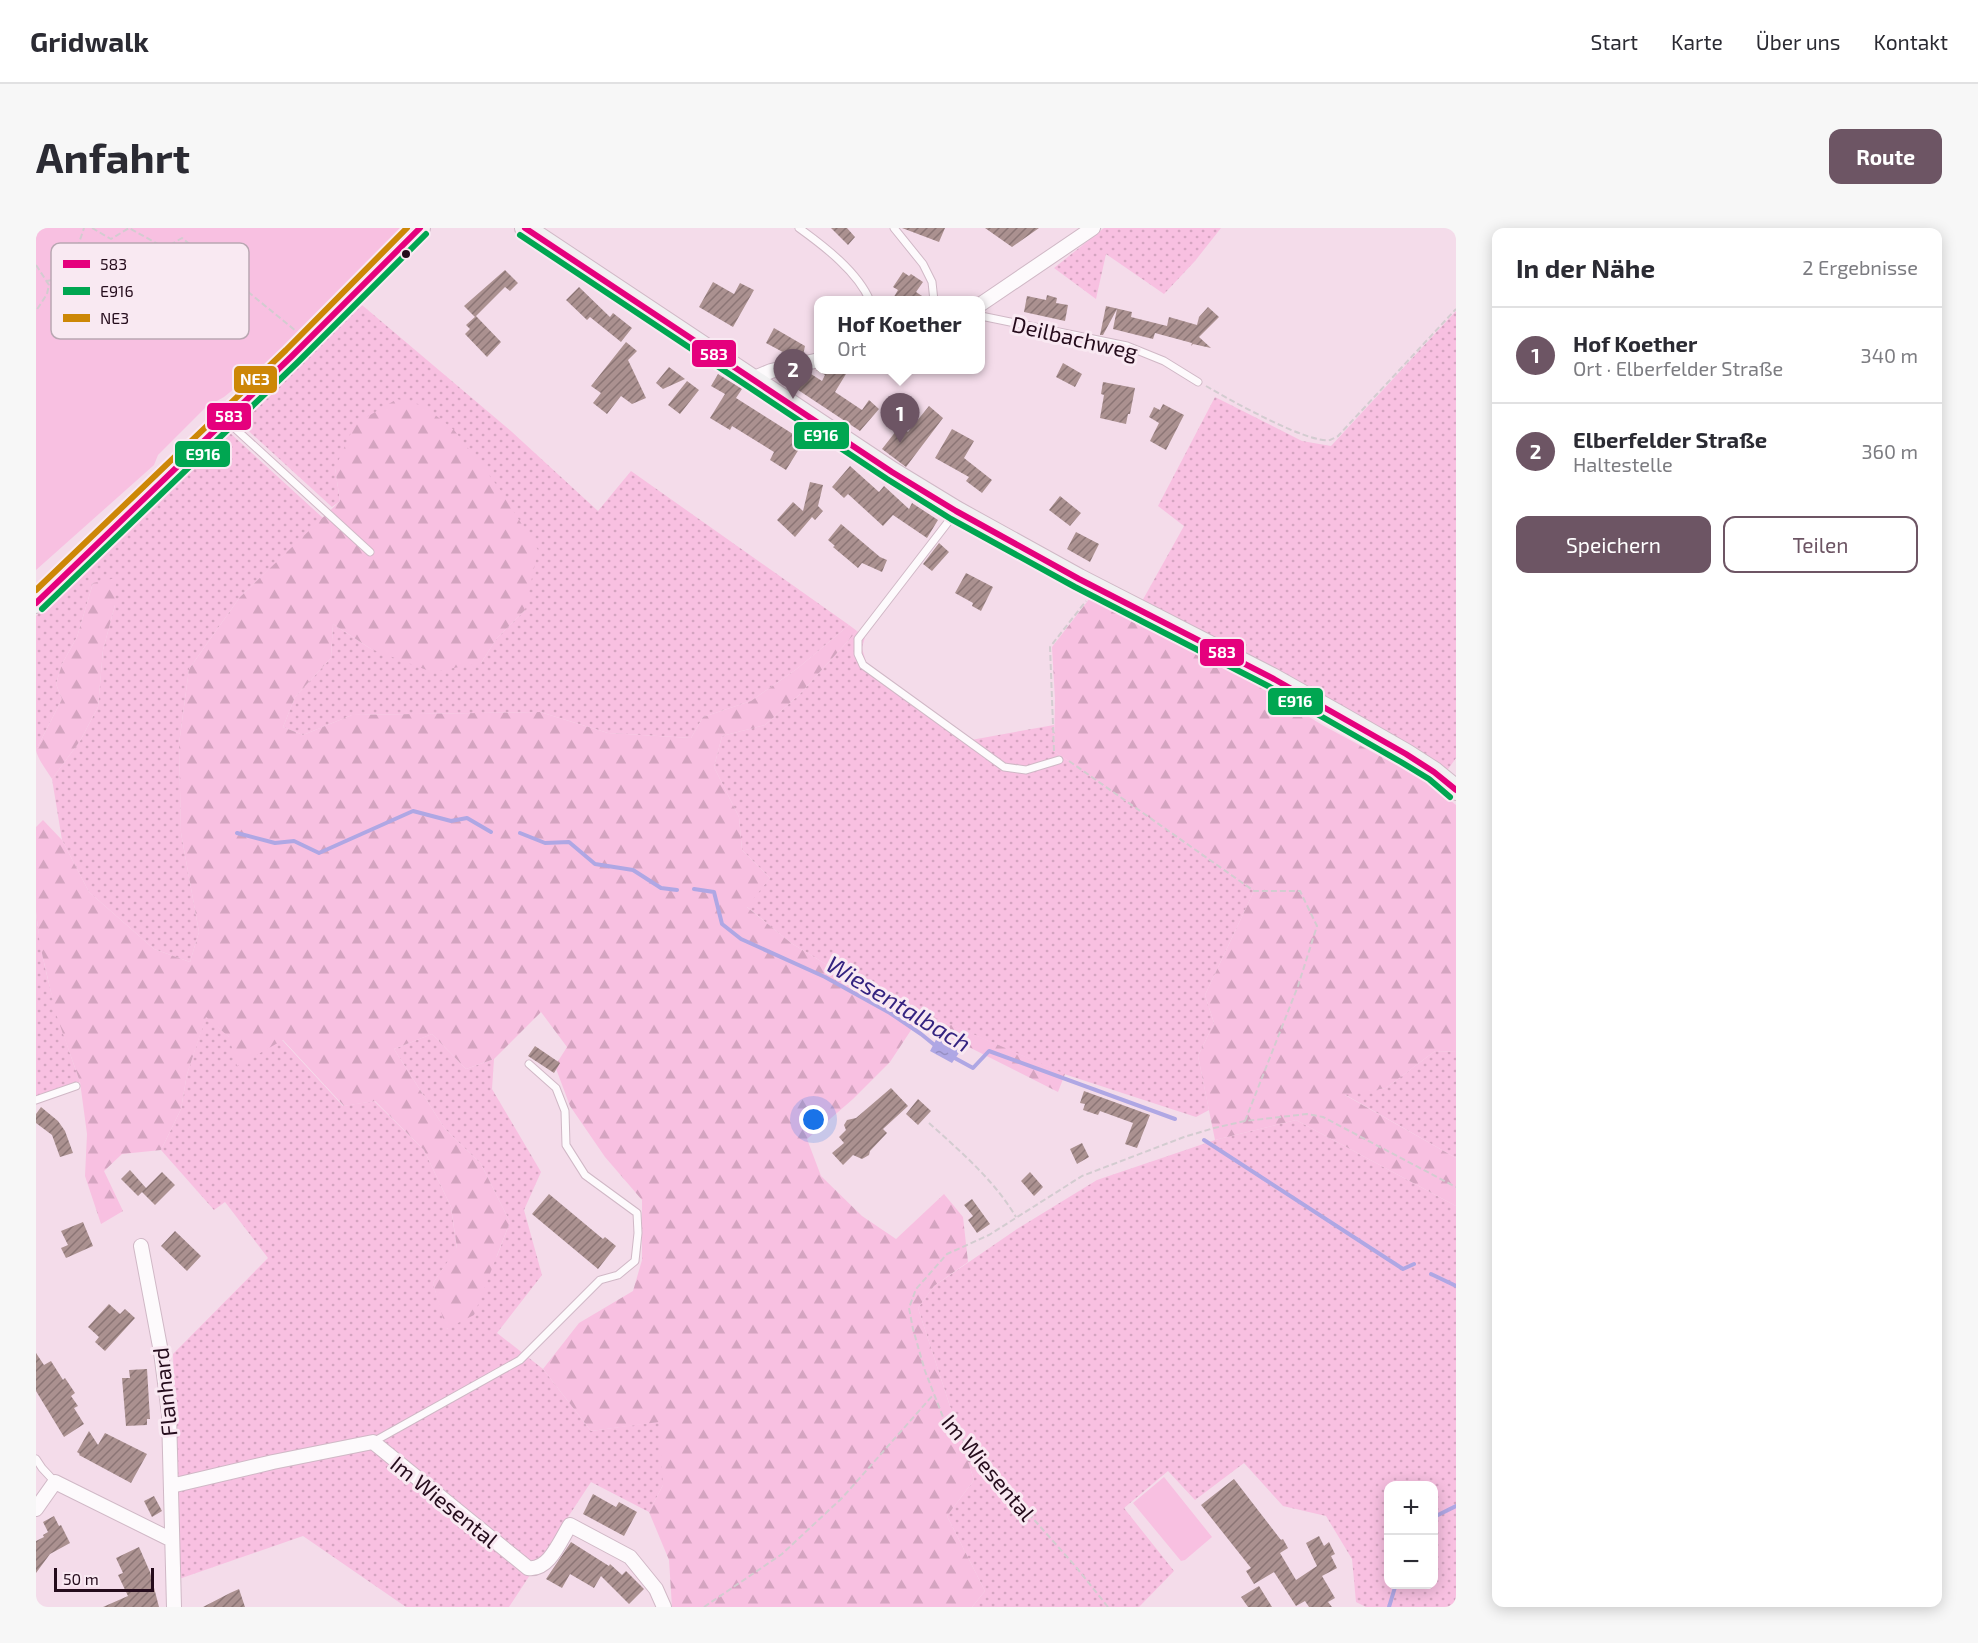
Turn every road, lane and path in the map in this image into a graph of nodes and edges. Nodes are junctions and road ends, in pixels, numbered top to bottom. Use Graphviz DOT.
graph roads {
  1 [pos="84,228"];
  2 [pos="92,228"];
  3 [pos="420,228"];
  4 [pos="525,228"];
  5 [pos="799,228"];
  6 [pos="894,228"];
  7 [pos="1093,228"];
  8 [pos="79,243"];
  9 [pos="156,243"];
  10 [pos="174,243"];
  11 [pos="188,243"];
  12 [pos="36,265"];
  13 [pos="51,280"];
  14 [pos="47,281"];
  15 [pos="249,293"];
  16 [pos="868,296"];
  17 [pos="934,296"];
  18 [pos="985,301"];
  19 [pos="1456,309"];
  20 [pos="36,311"];
  21 [pos="985,317"];
  22 [pos="307,340"];
  23 [pos="814,361"];
  24 [pos="752,379"];
  25 [pos="1198,382"];
  26 [pos="226,419"];
  27 [pos="956,511"];
  28 [pos="370,552"];
  29 [pos="1089,598"];
  30 [pos="36,603"];
  31 [pos="1054,751"];
  32 [pos="1061,759"];
  33 [pos="1456,790"];
  34 [pos="529,1064"];
  35 [pos="76,1086"];
  36 [pos="36,1100"];
  37 [pos="1245,1121"];
  38 [pos="929,1123"];
  39 [pos="1456,1187"];
  40 [pos="1016,1217"];
  41 [pos="141,1246"];
  42 [pos="934,1394"];
  43 [pos="373,1442"];
  44 [pos="36,1459"];
  45 [pos="55,1482"];
  46 [pos="171,1486"];
  47 [pos="36,1509"];
  48 [pos="172,1540"];
  49 [pos="174,1607"];
  50 [pos="663,1607"];
  51 [pos="704,1607"];
  52 [pos="1108,1607"];
  1 -- 8 [label="path"];
  2 -- 9 [label="path"];
  3 -- 22 [label="main road"];
  4 -- 24 [label="main road"];
  5 -- 16 [label="lane"];
  6 -- 17 [label="lane"];
  7 -- 18 [label="street, Deilbachweg"];
  10 -- 11 [label="path"];
  12 -- 14 [label="path"];
  13 -- 14 [label="path"];
  14 -- 20 [label="path"];
  15 -- 22 [label="path"];
  19 -- 25 [label="path"];
  21 -- 25 [label="lane, Deilbachweg"];
  22 -- 26 [label="main road"];
  23 -- 24 [label="street"];
  24 -- 27 [label="main road"];
  26 -- 28 [label="lane"];
  26 -- 30 [label="main road"];
  27 -- 32 [label="lane"];
  27 -- 33 [label="main road"];
  29 -- 31 [label="path"];
  32 -- 37 [label="path"];
  34 -- 43 [label="lane"];
  35 -- 36 [label="lane"];
  37 -- 39 [label="path, Im Wiesental"];
  37 -- 40 [label="path, Im Wiesental"];
  38 -- 40 [label="path"];
  40 -- 42 [label="path, Im Wiesental"];
  41 -- 46 [label="street, Flanhard"];
  42 -- 51 [label="path"];
  42 -- 52 [label="path, Im Wiesental"];
  43 -- 46 [label="street, Im Wiesental"];
  43 -- 50 [label="street, Im Wiesental"];
  44 -- 45 [label="lane"];
  45 -- 47 [label="street"];
  45 -- 48 [label="street"];
  46 -- 48 [label="street, Flanhard"];
  48 -- 49 [label="street, Flanhard"];
}
